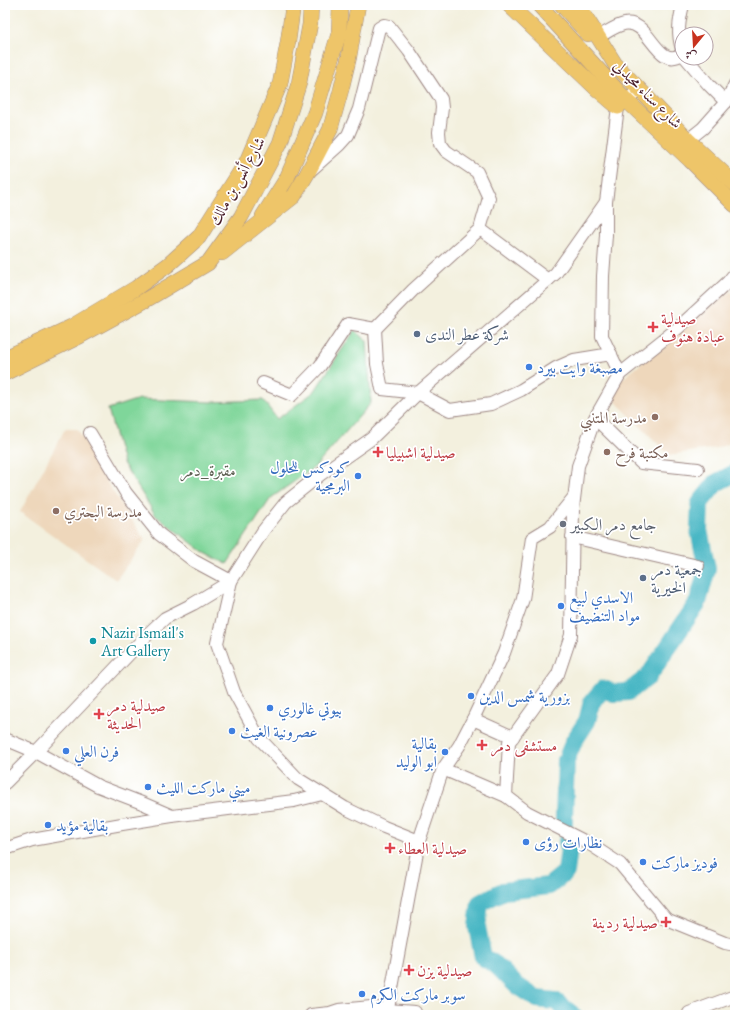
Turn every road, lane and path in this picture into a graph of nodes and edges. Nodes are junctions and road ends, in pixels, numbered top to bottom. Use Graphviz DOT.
graph roads {
  1 [pos="286,5"];
  2 [pos="294,5"];
  3 [pos="311,5"];
  4 [pos="340,5"];
  5 [pos="358,5"];
  6 [pos="509,5"];
  7 [pos="539,5"];
  8 [pos="562,5"];
  9 [pos="578,5"];
  10 [pos="683,5"];
  11 [pos="678,26"];
  12 [pos="598,37"];
  13 [pos="288,42"];
  14 [pos="674,58"];
  15 [pos="615,64"];
  16 [pos="693,66"];
  17 [pos="735,84"];
  18 [pos="639,90"];
  19 [pos="726,102"];
  20 [pos="622,104"];
  21 [pos="688,140"];
  22 [pos="307,174"];
  23 [pos="735,184"];
  24 [pos="606,202"];
  25 [pos="735,205"];
  26 [pos="257,226"];
  27 [pos="480,229"];
  28 [pos="208,263"];
  29 [pos="735,273"];
  30 [pos="548,280"];
  31 [pos="136,288"];
  32 [pos="144,301"];
  33 [pos="375,329"];
  34 [pos="611,354"];
  35 [pos="5,358"];
  36 [pos="5,373"];
  37 [pos="620,374"];
  38 [pos="263,383"];
  39 [pos="418,393"];
  40 [pos="595,418"];
  41 [pos="90,433"];
  42 [pos="698,468"];
  43 [pos="574,497"];
  44 [pos="572,538"];
  45 [pos="698,566"];
  46 [pos="231,581"];
  47 [pos="473,719"];
  48 [pos="513,737"];
  49 [pos="5,739"];
  50 [pos="36,752"];
  51 [pos="443,769"];
  52 [pos="5,783"];
  53 [pos="322,794"];
  54 [pos="506,796"];
  55 [pos="172,816"];
  56 [pos="419,842"];
  57 [pos="5,849"];
  58 [pos="735,945"];
  59 [pos="735,996"];
  60 [pos="385,1012"];
  61 [pos="415,1012"];
  62 [pos="689,1013"];
  63 [pos="311,1015"];
  1 -- 13 [label="main road"];
  2 -- 13 [label="main road, شارع أنس بن مالك"];
  3 -- 28 [label="main road, شارع أنس بن مالك"];
  4 -- 26 [label="main road"];
  5 -- 22 [label="main road"];
  6 -- 20 [label="main road"];
  7 -- 20 [label="main road, شارع سناء محيدلي"];
  8 -- 15 [label="main road, شارع سناء محيدلي"];
  9 -- 12 [label="main road"];
  10 -- 11 [label="street"];
  12 -- 14 [label="street"];
  12 -- 15 [label="main road"];
  13 -- 31 [label="main road, شارع أنس بن مالك"];
  15 -- 18 [label="main road"];
  16 -- 19 [label="street"];
  17 -- 19 [label="street"];
  18 -- 20 [label="street"];
  18 -- 21 [label="main road"];
  19 -- 21 [label="street"];
  20 -- 24 [label="street"];
  20 -- 25 [label="main road, شارع سناء محيدلي"];
  21 -- 23 [label="main road"];
  22 -- 26 [label="main road"];
  22 -- 27 [label="street"];
  24 -- 30 [label="street"];
  24 -- 34 [label="street"];
  26 -- 28 [label="main road"];
  27 -- 30 [label="street"];
  27 -- 33 [label="street"];
  28 -- 32 [label="main road, شارع أنس بن مالك"];
  29 -- 37 [label="street"];
  30 -- 39 [label="street"];
  31 -- 32 [label="main road"];
  31 -- 35 [label="main road, شارع أنس بن مالك"];
  32 -- 36 [label="main road, شارع أنس بن مالك"];
  33 -- 38 [label="street"];
  33 -- 39 [label="street"];
  34 -- 37 [label="street"];
  34 -- 39 [label="street"];
  37 -- 40 [label="street"];
  39 -- 46 [label="street"];
  40 -- 42 [label="street"];
  40 -- 43 [label="street"];
  41 -- 46 [label="street"];
  43 -- 44 [label="street"];
  43 -- 47 [label="street"];
  44 -- 45 [label="street"];
  44 -- 48 [label="street"];
  46 -- 50 [label="street"];
  46 -- 53 [label="street"];
  47 -- 48 [label="street"];
  47 -- 51 [label="street"];
  48 -- 54 [label="street"];
  49 -- 50 [label="street"];
  50 -- 52 [label="street"];
  50 -- 55 [label="street"];
  51 -- 54 [label="street"];
  51 -- 56 [label="street"];
  53 -- 55 [label="street"];
  53 -- 56 [label="street"];
  54 -- 58 [label="street"];
  55 -- 57 [label="street"];
  56 -- 60 [label="street"];
  59 -- 62 [label="street"];
  60 -- 61 [label="street"];
  60 -- 63 [label="street"];
}
